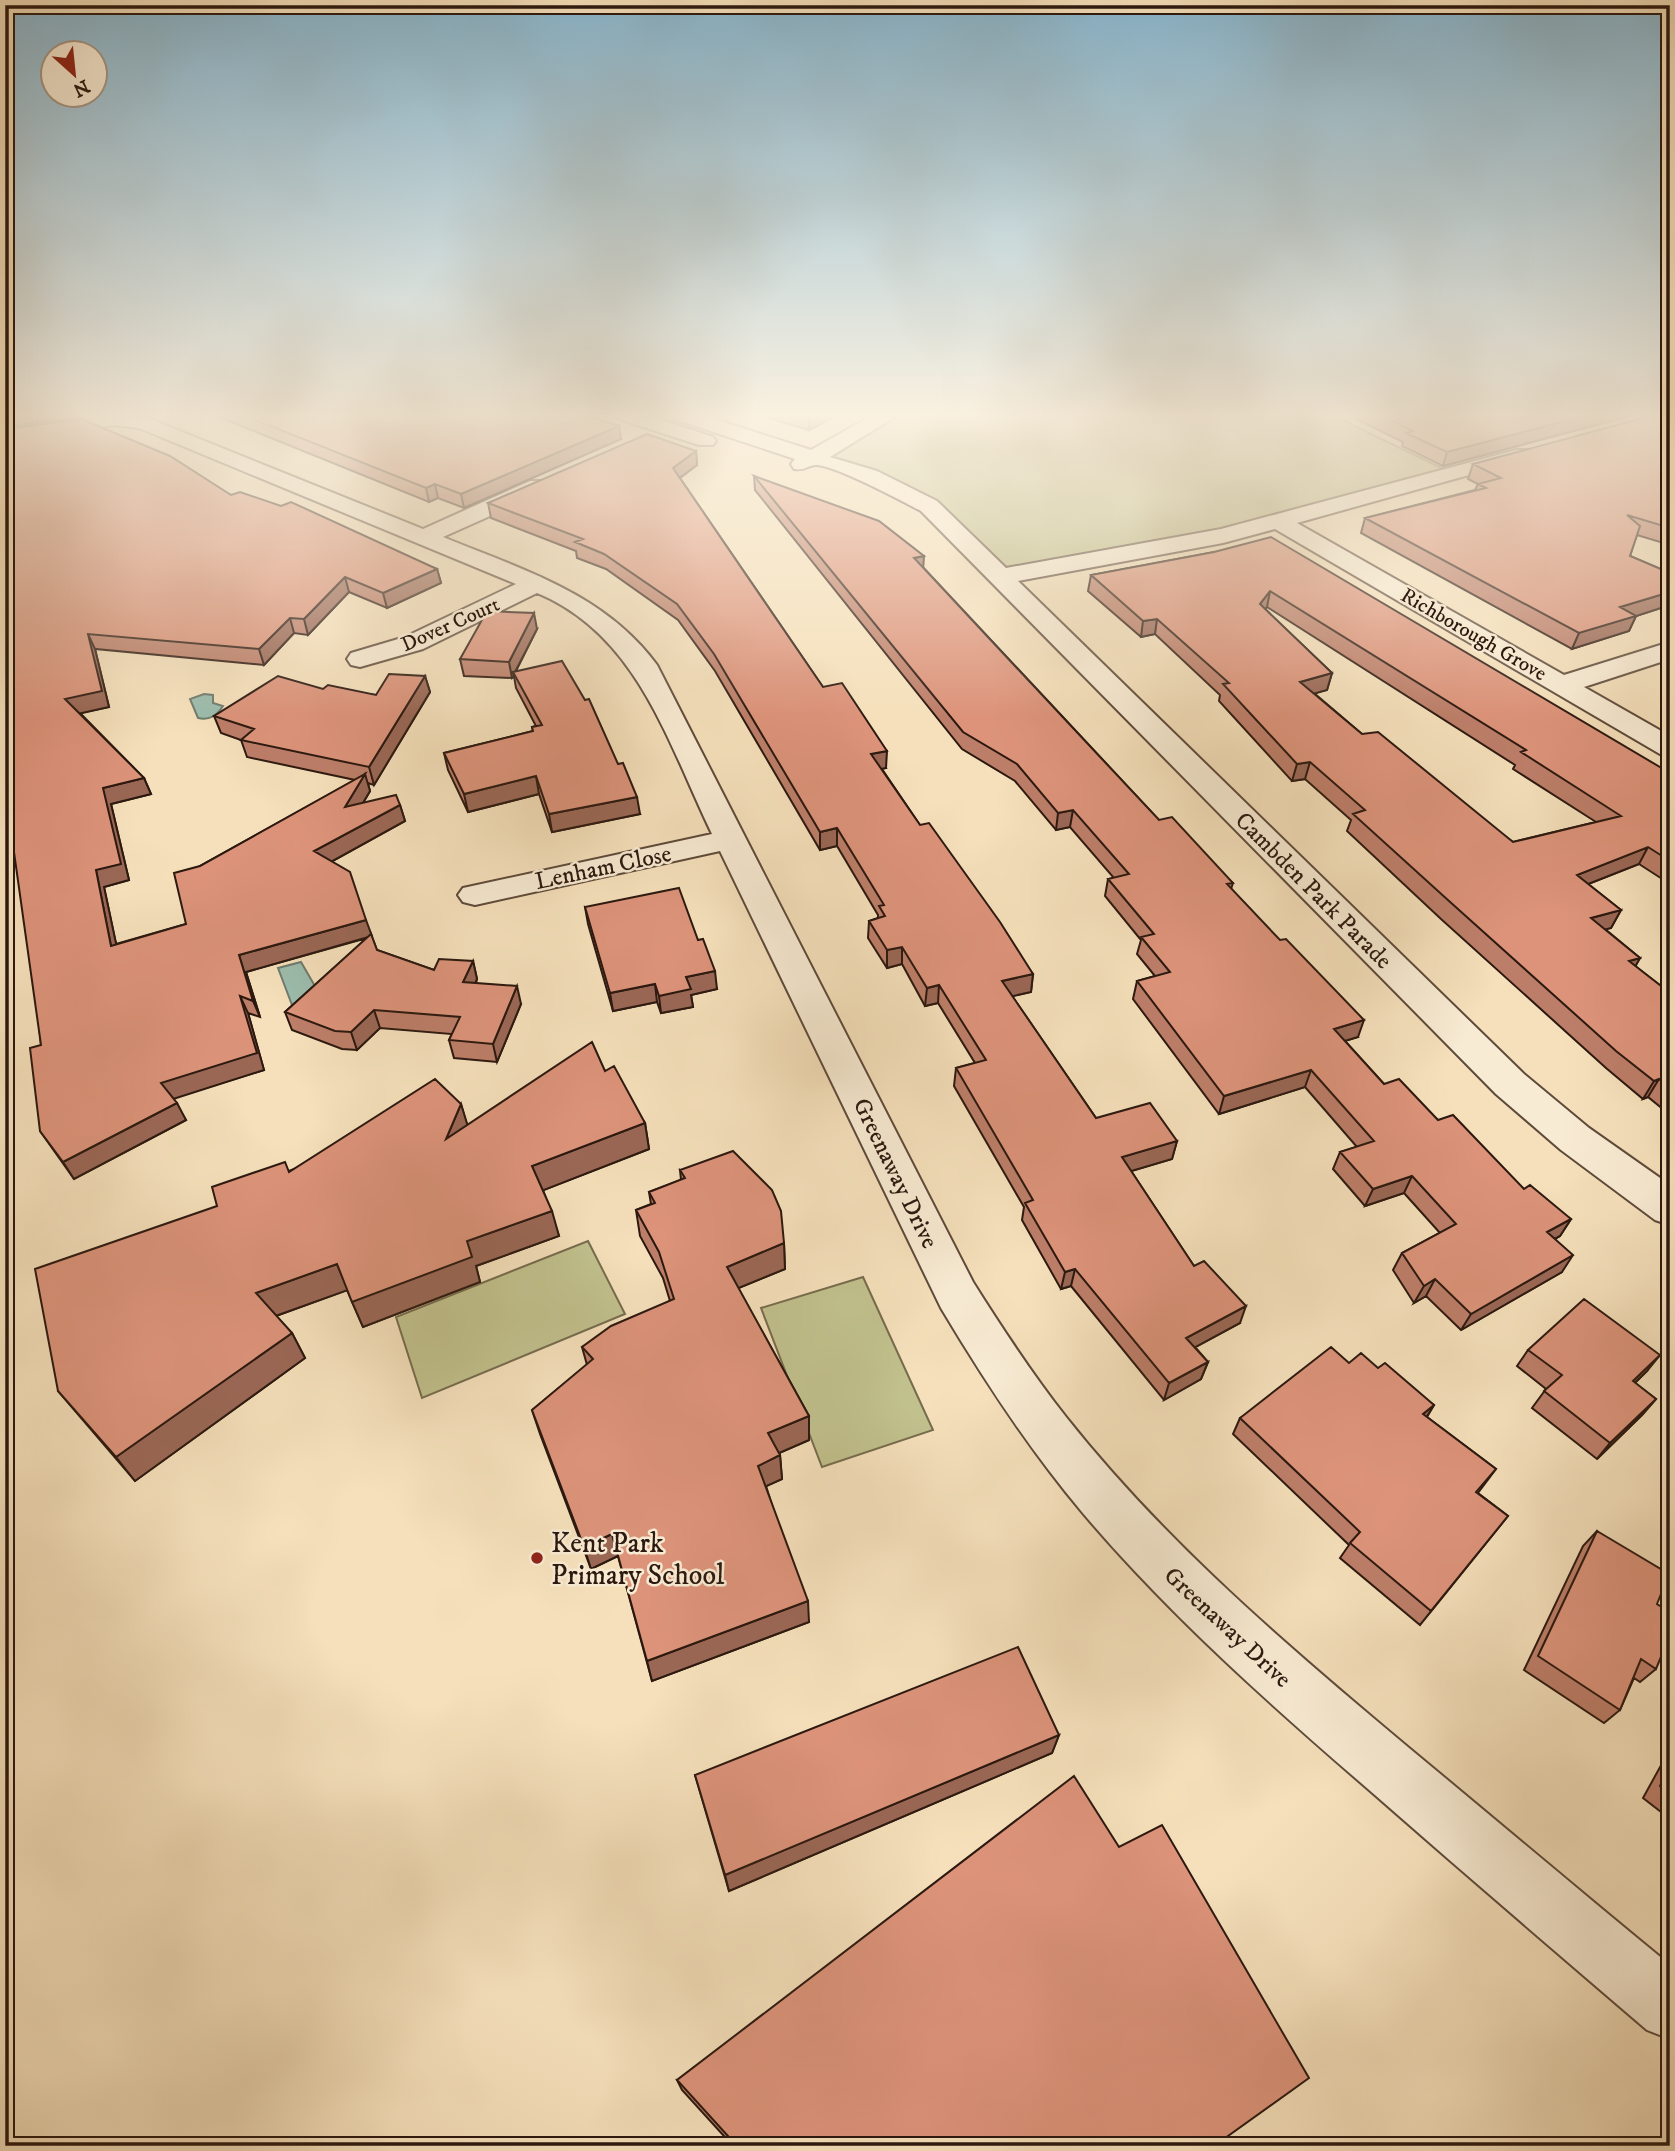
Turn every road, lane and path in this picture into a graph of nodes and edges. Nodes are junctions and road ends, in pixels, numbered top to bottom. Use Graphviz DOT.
graph roads {
  1 [pos="372,515"];
  2 [pos="473,515"];
  3 [pos="906,515"];
  4 [pos="939,515"];
  5 [pos="1303,515"];
  6 [pos="1279,522"];
  7 [pos="425,537"];
  8 [pos="974,554"];
  9 [pos="999,578"];
  10 [pos="537,584"];
  11 [pos="1670,650"];
  12 [pos="360,659"];
  13 [pos="1562,685"];
  14 [pos="1670,748"];
  15 [pos="731,839"];
  16 [pos="475,895"];
  17 [pos="1670,1208"];
  18 [pos="1670,2007"];
  1 -- 7 [label="street, Greenaway Drive"];
  2 -- 7 [label="street"];
  3 -- 8 [label="street, Cambden Park Parade"];
  4 -- 8 [label="street, Cambden Park Parade"];
  5 -- 6 [label="street"];
  6 -- 9 [label="street"];
  6 -- 13 [label="street, Richborough Grove"];
  7 -- 10 [label="street, Greenaway Drive"];
  8 -- 9 [label="street, Cambden Park Parade"];
  9 -- 17 [label="street, Cambden Park Parade"];
  10 -- 12 [label="street, Dover Court"];
  10 -- 15 [label="street, Greenaway Drive"];
  11 -- 13 [label="street"];
  13 -- 14 [label="street, Richborough Grove"];
  15 -- 16 [label="street, Lenham Close"];
  15 -- 18 [label="street, Greenaway Drive"];
}
